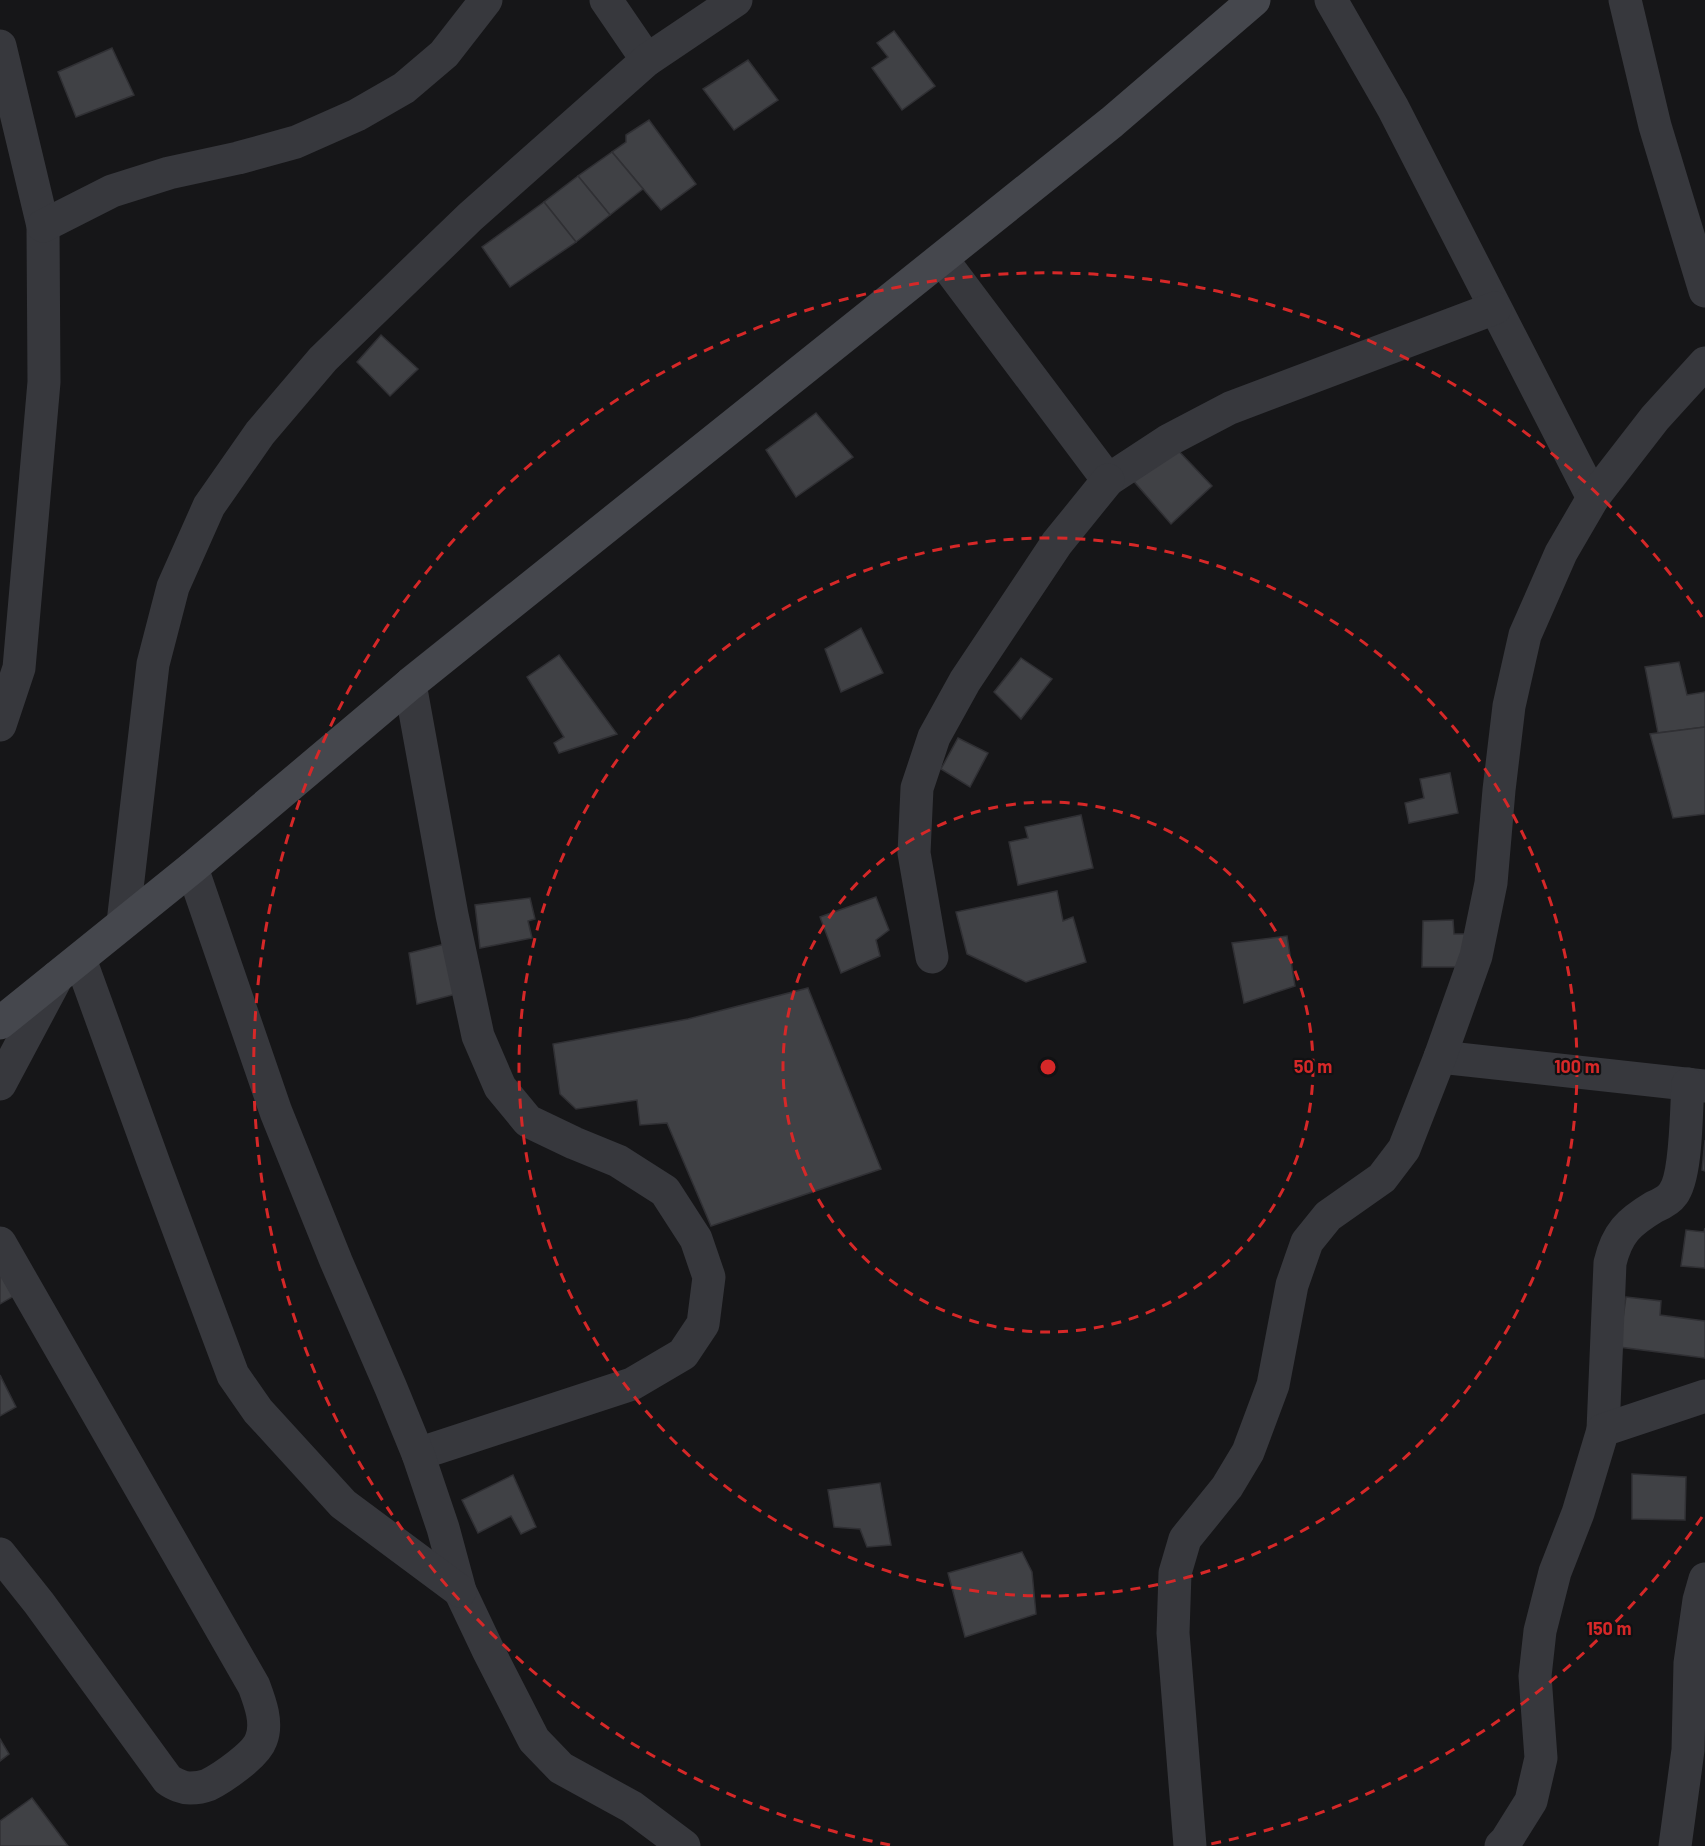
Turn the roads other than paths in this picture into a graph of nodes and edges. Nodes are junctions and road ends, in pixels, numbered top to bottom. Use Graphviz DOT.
graph roads {
  1 [pos="606,0"];
  2 [pos="736,0"];
  3 [pos="1332,0"];
  4 [pos="1626,0"];
  5 [pos="483,2"];
  6 [pos="1242,4"];
  7 [pos="0,46"];
  8 [pos="641,52"];
  9 [pos="43,226"];
  10 [pos="942,259"];
  11 [pos="1705,291"];
  12 [pos="1495,308"];
  13 [pos="1705,363"];
  14 [pos="1108,480"];
  15 [pos="1593,498"];
  16 [pos="9,668"];
  17 [pos="410,684"];
  18 [pos="0,725"];
  19 [pos="192,868"];
  20 [pos="123,923"];
  21 [pos="932,957"];
  22 [pos="57,978"];
  23 [pos="0,1023"];
  24 [pos="1440,1057"];
  25 [pos="0,1084"];
  26 [pos="1696,1085"];
  27 [pos="0,1243"];
  28 [pos="1705,1396"];
  29 [pos="1603,1430"];
  30 [pos="418,1454"];
  31 [pos="0,1554"];
  32 [pos="1705,1579"];
  33 [pos="460,1591"];
  34 [pos="684,1846"];
  35 [pos="1191,1846"];
  36 [pos="1500,1846"];
  37 [pos="1675,1846"];
  1 -- 8 [label="street"];
  2 -- 8 [label="street"];
  3 -- 12 [label="street"];
  4 -- 11 [label="street"];
  5 -- 9 [label="street"];
  6 -- 10 [label="street"];
  7 -- 9 [label="street"];
  8 -- 20 [label="street"];
  9 -- 16 [label="street"];
  10 -- 14 [label="street"];
  10 -- 17 [label="street"];
  12 -- 14 [label="street"];
  12 -- 15 [label="street"];
  13 -- 15 [label="street"];
  14 -- 21 [label="street"];
  15 -- 24 [label="street"];
  16 -- 18 [label="street"];
  17 -- 19 [label="street"];
  17 -- 30 [label="street"];
  19 -- 20 [label="street"];
  19 -- 30 [label="street"];
  20 -- 22 [label="street"];
  22 -- 23 [label="street"];
  22 -- 25 [label="street"];
  22 -- 33 [label="street"];
  24 -- 26 [label="street"];
  24 -- 35 [label="street"];
  26 -- 29 [label="street"];
  27 -- 31 [label="street"];
  28 -- 29 [label="street"];
  29 -- 36 [label="street"];
  30 -- 33 [label="street"];
  32 -- 37 [label="street"];
  33 -- 34 [label="street"];
}
